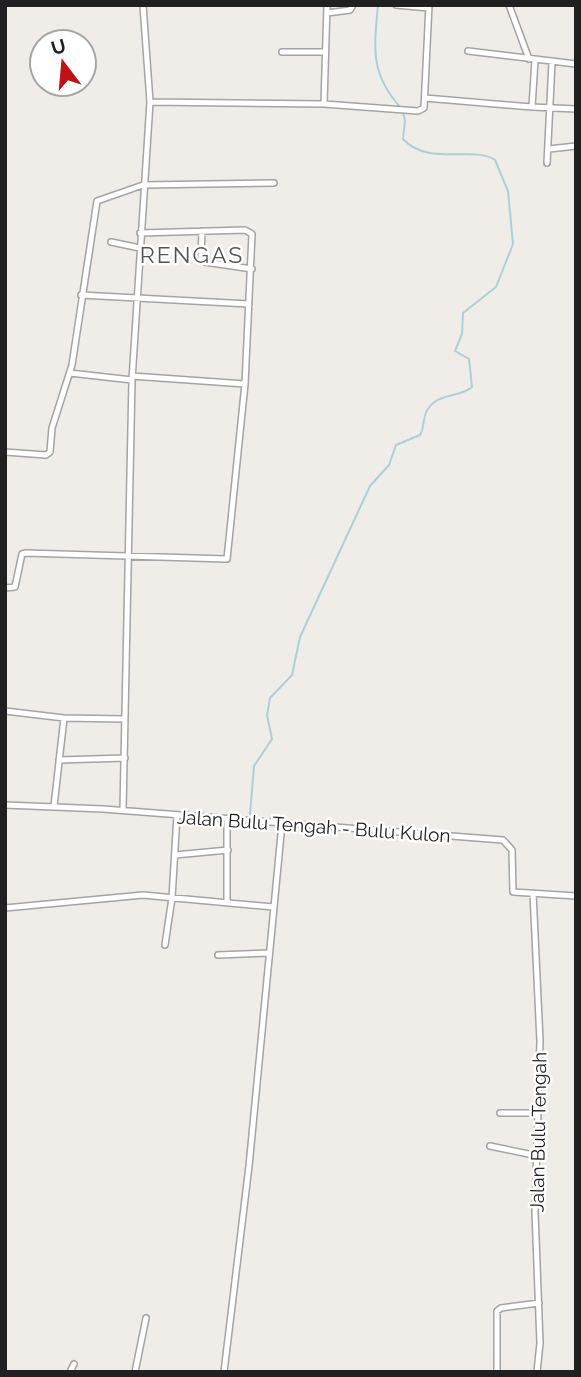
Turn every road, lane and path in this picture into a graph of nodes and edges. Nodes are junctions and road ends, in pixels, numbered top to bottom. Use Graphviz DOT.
graph roads {
  1 [pos="143,5"];
  2 [pos="327,5"];
  3 [pos="353,5"];
  4 [pos="396,5"];
  5 [pos="509,5"];
  6 [pos="429,7"];
  7 [pos="327,13"];
  8 [pos="468,51"];
  9 [pos="282,52"];
  10 [pos="325,52"];
  11 [pos="532,60"];
  12 [pos="552,62"];
  13 [pos="576,64"];
  14 [pos="425,98"];
  15 [pos="150,103"];
  16 [pos="324,104"];
  17 [pos="531,107"];
  18 [pos="551,107"];
  19 [pos="576,109"];
  20 [pos="576,146"];
  21 [pos="549,149"];
  22 [pos="547,163"];
  23 [pos="274,183"];
  24 [pos="143,185"];
  25 [pos="202,231"];
  26 [pos="141,233"];
  27 [pos="111,243"];
  28 [pos="140,248"];
  29 [pos="252,270"];
  30 [pos="81,295"];
  31 [pos="137,300"];
  32 [pos="249,304"];
  33 [pos="70,373"];
  34 [pos="132,378"];
  35 [pos="245,384"];
  36 [pos="5,452"];
  37 [pos="128,555"];
  38 [pos="5,588"];
  39 [pos="5,711"];
  40 [pos="64,718"];
  41 [pos="124,719"];
  42 [pos="125,758"];
  43 [pos="59,760"];
  44 [pos="5,805"];
  45 [pos="54,806"];
  46 [pos="123,810"];
  47 [pos="177,815"];
  48 [pos="227,819"];
  49 [pos="282,824"];
  50 [pos="228,850"];
  51 [pos="175,855"];
  52 [pos="533,893"];
  53 [pos="576,895"];
  54 [pos="172,898"];
  55 [pos="228,901"];
  56 [pos="273,907"];
  57 [pos="5,908"];
  58 [pos="165,945"];
  59 [pos="269,953"];
  60 [pos="218,955"];
  61 [pos="500,1113"];
  62 [pos="538,1113"];
  63 [pos="490,1146"];
  64 [pos="538,1156"];
  65 [pos="539,1303"];
  66 [pos="146,1318"];
  67 [pos="74,1364"];
  68 [pos="70,1372"];
  69 [pos="135,1372"];
  70 [pos="224,1372"];
  71 [pos="497,1372"];
  72 [pos="537,1372"];
  1 -- 15 [label="street"];
  2 -- 7 [label="street"];
  3 -- 7 [label="street"];
  4 -- 6 [label="street"];
  5 -- 11 [label="street"];
  6 -- 14 [label="street"];
  7 -- 10 [label="street"];
  8 -- 11 [label="street"];
  9 -- 10 [label="street"];
  10 -- 16 [label="street"];
  11 -- 12 [label="street"];
  11 -- 17 [label="street"];
  12 -- 13 [label="street"];
  12 -- 18 [label="street"];
  14 -- 16 [label="street"];
  14 -- 17 [label="street"];
  15 -- 16 [label="street"];
  15 -- 24 [label="street"];
  17 -- 18 [label="street"];
  18 -- 19 [label="street"];
  18 -- 21 [label="street"];
  20 -- 21 [label="street"];
  21 -- 22 [label="street"];
  23 -- 24 [label="street"];
  24 -- 26 [label="street"];
  24 -- 30 [label="street"];
  25 -- 26 [label="street"];
  25 -- 29 [label="street"];
  25 -- 29 [label="street"];
  26 -- 28 [label="street"];
  27 -- 28 [label="street"];
  28 -- 31 [label="street"];
  29 -- 32 [label="street"];
  30 -- 31 [label="street"];
  30 -- 33 [label="street"];
  31 -- 32 [label="street"];
  31 -- 34 [label="street"];
  32 -- 35 [label="street"];
  33 -- 34 [label="street"];
  33 -- 36 [label="street"];
  34 -- 35 [label="street"];
  34 -- 37 [label="street"];
  35 -- 37 [label="street"];
  37 -- 38 [label="street"];
  37 -- 41 [label="street"];
  39 -- 40 [label="street"];
  40 -- 41 [label="street"];
  40 -- 43 [label="street"];
  41 -- 42 [label="street"];
  42 -- 43 [label="street"];
  42 -- 46 [label="street"];
  43 -- 45 [label="street"];
  44 -- 45 [label="street, Jalan Bulu Tengah - Bulu Kulon"];
  45 -- 46 [label="street, Jalan Bulu Tengah - Bulu Kulon"];
  46 -- 47 [label="street, Jalan Bulu Tengah - Bulu Kulon"];
  47 -- 48 [label="street, Jalan Bulu Tengah - Bulu Kulon"];
  47 -- 51 [label="street"];
  48 -- 49 [label="street, Jalan Bulu Tengah - Bulu Kulon"];
  48 -- 50 [label="street"];
  49 -- 52 [label="street, Jalan Bulu Tengah - Bulu Kulon"];
  49 -- 56 [label="street"];
  50 -- 51 [label="street"];
  50 -- 55 [label="street"];
  51 -- 54 [label="street"];
  52 -- 53 [label="street"];
  52 -- 62 [label="street, Jalan Bulu Tengah"];
  54 -- 55 [label="street"];
  54 -- 57 [label="street"];
  54 -- 58 [label="street"];
  55 -- 56 [label="street"];
  56 -- 59 [label="street"];
  59 -- 60 [label="street"];
  59 -- 70 [label="street"];
  61 -- 62 [label="street"];
  62 -- 64 [label="street, Jalan Bulu Tengah"];
  63 -- 64 [label="street"];
  64 -- 65 [label="street, Jalan Bulu Tengah"];
  65 -- 71 [label="street"];
  65 -- 72 [label="street, Jalan Bulu Tengah"];
  66 -- 69 [label="street"];
  67 -- 68 [label="street"];
}
